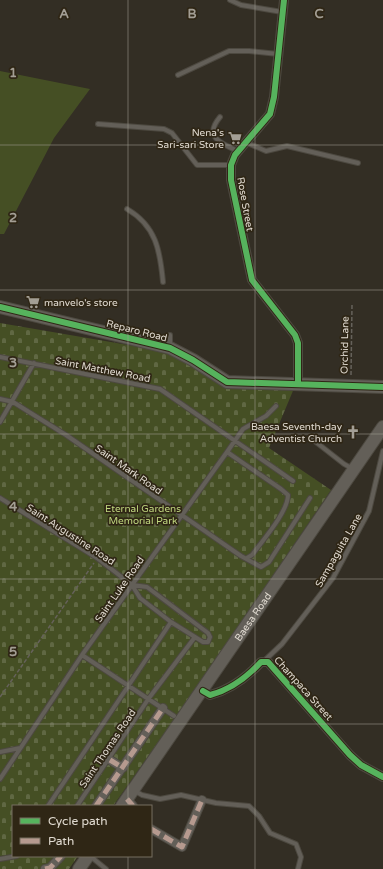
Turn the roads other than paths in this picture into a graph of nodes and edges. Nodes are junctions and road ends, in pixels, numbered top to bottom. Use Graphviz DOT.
graph roads {
  1 [pos="230,0"];
  2 [pos="284,0"];
  3 [pos="282,12"];
  4 [pos="278,54"];
  5 [pos="178,75"];
  6 [pos="220,117"];
  7 [pos="98,124"];
  8 [pos="245,142"];
  9 [pos="238,151"];
  10 [pos="358,163"];
  11 [pos="231,165"];
  12 [pos="127,209"];
  13 [pos="163,282"];
  14 [pos="0,307"];
  15 [pos="170,335"];
  16 [pos="170,348"];
  17 [pos="0,357"];
  18 [pos="34,363"];
  19 [pos="298,384"];
  20 [pos="383,386"];
  21 [pos="0,399"];
  22 [pos="13,402"];
  23 [pos="276,406"];
  24 [pos="0,422"];
  25 [pos="383,427"];
  26 [pos="312,439"];
  27 [pos="235,441"];
  28 [pos="383,451"];
  29 [pos="227,452"];
  30 [pos="354,469"];
  31 [pos="293,481"];
  32 [pos="0,498"];
  33 [pos="310,498"];
  34 [pos="182,515"];
  35 [pos="246,558"];
  36 [pos="132,585"];
  37 [pos="171,622"];
  38 [pos="195,637"];
  39 [pos="82,655"];
  40 [pos="264,661"];
  41 [pos="128,685"];
  42 [pos="203,691"];
  43 [pos="149,698"];
  44 [pos="163,708"];
  45 [pos="174,716"];
  46 [pos="20,748"];
  47 [pos="0,752"];
  48 [pos="110,760"];
  49 [pos="123,768"];
  50 [pos="383,777"];
  51 [pos="0,779"];
  52 [pos="129,800"];
  53 [pos="202,800"];
  54 [pos="49,805"];
  55 [pos="79,805"];
  56 [pos="97,805"];
  57 [pos="152,830"];
  58 [pos="12,857"];
  59 [pos="88,857"];
  60 [pos="90,857"];
  61 [pos="57,858"];
  62 [pos="0,859"];
  63 [pos="45,869"];
  64 [pos="79,869"];
  65 [pos="106,869"];
  66 [pos="298,869"];
  1 -- 3 [label="lane"];
  2 -- 3 [label="street, Rose Street"];
  3 -- 4 [label="street, Rose Street"];
  4 -- 5 [label="lane"];
  4 -- 8 [label="street, Rose Street"];
  6 -- 9 [label="lane"];
  7 -- 11 [label="lane"];
  8 -- 9 [label="street, Rose Street"];
  8 -- 10 [label="lane"];
  9 -- 11 [label="street, Rose Street"];
  11 -- 19 [label="street, Rose Street"];
  12 -- 13 [label="lane"];
  14 -- 16 [label="main road, Reparo Road"];
  15 -- 16 [label="lane"];
  16 -- 19 [label="main road, Reparo Road"];
  17 -- 18 [label="lane, Saint Matthew Road"];
  18 -- 22 [label="lane"];
  18 -- 27 [label="lane, Saint Matthew Road"];
  19 -- 20 [label="main road, Reparo Road"];
  21 -- 22 [label="lane, Saint Mark Road"];
  22 -- 24 [label="lane"];
  22 -- 34 [label="lane, Saint Mark Road"];
  23 -- 27 [label="lane, Saint Luke Road"];
  25 -- 30 [label="main road, Baesa Road"];
  26 -- 30 [label="lane"];
  27 -- 29 [label="lane, Saint Luke Road"];
  27 -- 31 [label="lane, Saint Matthew Road"];
  28 -- 40 [label="lane, Sampaguita Lane"];
  29 -- 34 [label="lane, Saint Luke Road"];
  29 -- 35 [label="lane"];
  30 -- 42 [label="main road, Baesa Road"];
  32 -- 36 [label="lane, Saint Augustine Road"];
  33 -- 35 [label="lane, Saint Mark Road"];
  34 -- 35 [label="lane, Saint Mark Road"];
  34 -- 36 [label="lane, Saint Luke Road"];
  36 -- 37 [label="lane"];
  36 -- 38 [label="lane"];
  36 -- 39 [label="lane, Saint Luke Road"];
  37 -- 38 [label="lane"];
  37 -- 41 [label="lane"];
  38 -- 43 [label="lane, Saint Thomas Road"];
  39 -- 41 [label="lane"];
  39 -- 46 [label="lane, Saint Luke Road"];
  40 -- 42 [label="street, Champaca Street"];
  40 -- 50 [label="street, Champaca Street"];
  41 -- 43 [label="lane"];
  41 -- 54 [label="lane"];
  42 -- 52 [label="main road, Baesa Road"];
  43 -- 44 [label="lane"];
  43 -- 48 [label="lane, Saint Thomas Road"];
  44 -- 45 [label="lane"];
  44 -- 49 [label="street"];
  46 -- 47 [label="lane"];
  46 -- 51 [label="lane, Saint Luke Road"];
  48 -- 49 [label="street"];
  48 -- 55 [label="lane, Saint Thomas Road"];
  49 -- 56 [label="street"];
  52 -- 53 [label="lane"];
  53 -- 57 [label="street"];
  53 -- 66 [label="lane"];
  58 -- 62 [label="lane"];
  59 -- 64 [label="main road"];
  60 -- 65 [label="lane"];
  61 -- 63 [label="street"];
}
